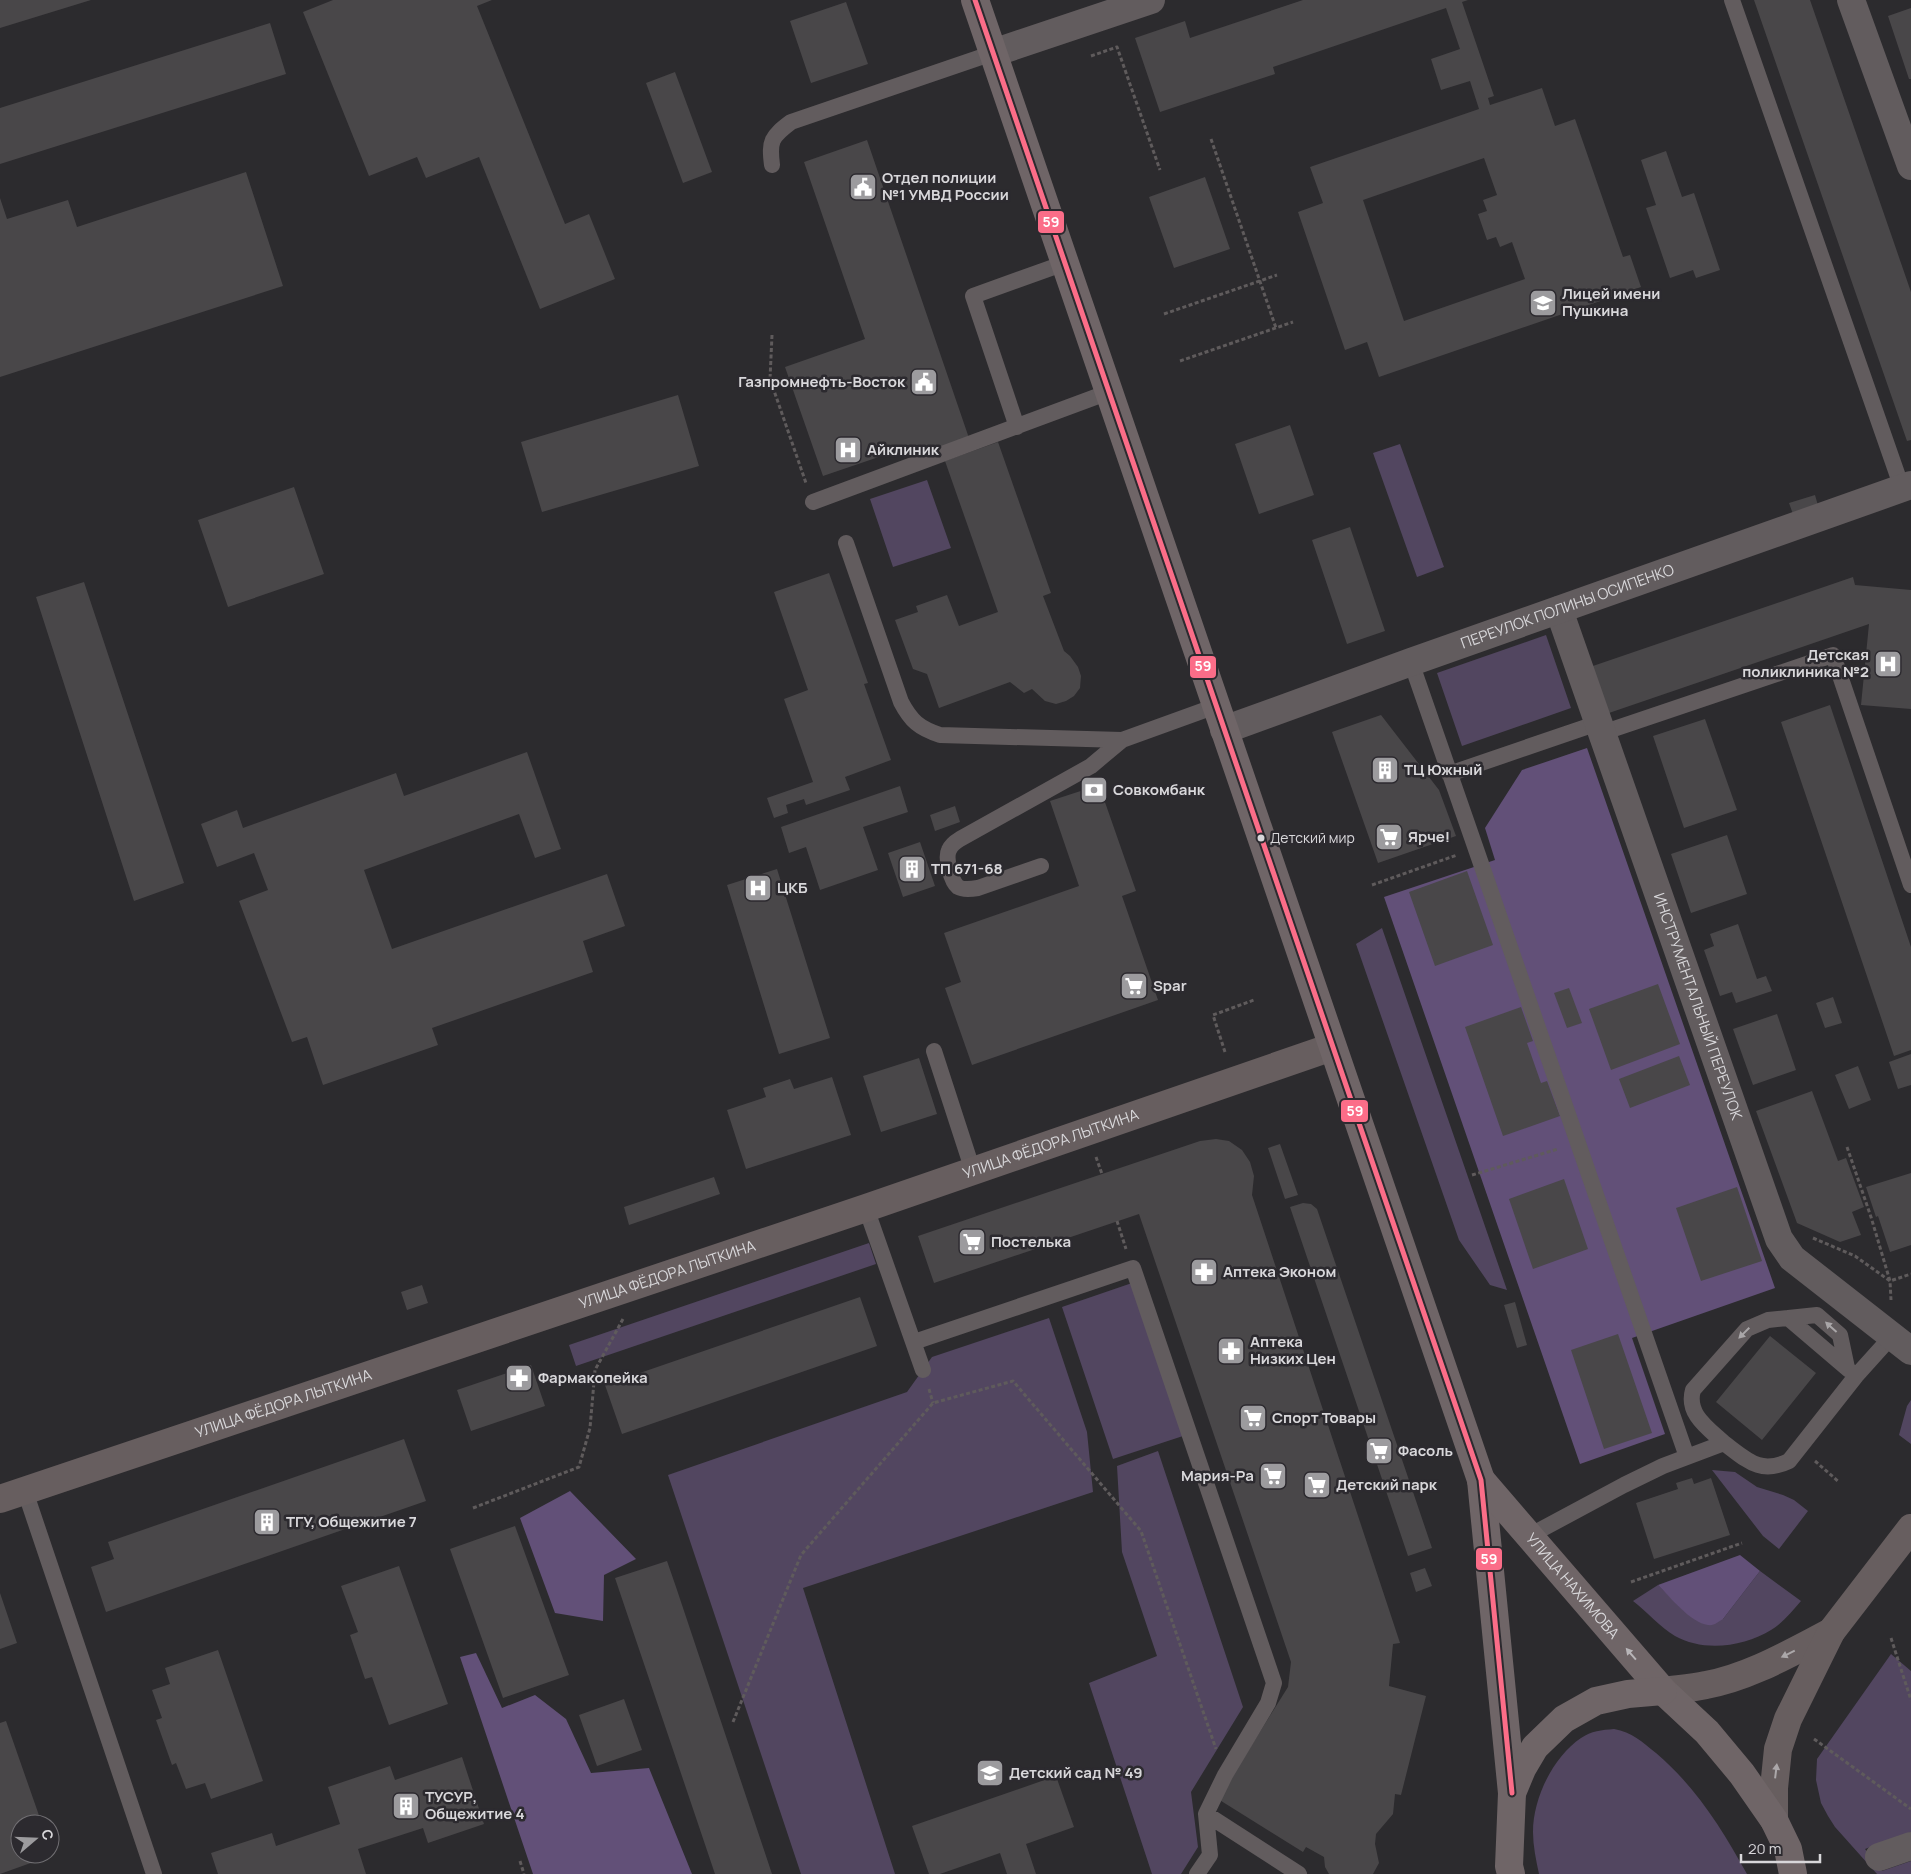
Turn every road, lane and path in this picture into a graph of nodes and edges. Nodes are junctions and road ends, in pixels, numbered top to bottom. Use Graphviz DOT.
graph roads {
  1 [pos="975,0"];
  2 [pos="1151,0"];
  3 [pos="1732,0"];
  4 [pos="1851,0"];
  5 [pos="993,53"];
  6 [pos="1091,56"];
  7 [pos="1906,133"];
  8 [pos="1211,139"];
  9 [pos="772,166"];
  10 [pos="1911,166"];
  11 [pos="1160,170"];
  12 [pos="1065,263"];
  13 [pos="1276,275"];
  14 [pos="1260,281"];
  15 [pos="1164,314"];
  16 [pos="1293,322"];
  17 [pos="1276,328"];
  18 [pos="772,335"];
  19 [pos="1180,361"];
  20 [pos="1109,392"];
  21 [pos="1017,427"];
  22 [pos="1906,487"];
  23 [pos="813,502"];
  24 [pos="846,543"];
  25 [pos="1559,610"];
  26 [pos="1411,662"];
  27 [pos="1220,718"];
  28 [pos="1600,728"];
  29 [pos="1122,740"];
  30 [pos="1449,774"];
  31 [pos="1476,849"];
  32 [pos="1041,866"];
  33 [pos="1372,885"];
  34 [pos="1911,885"];
  35 [pos="1254,1000"];
  36 [pos="1332,1046"];
  37 [pos="934,1051"];
  38 [pos="1225,1052"];
  39 [pos="1578,1144"];
  40 [pos="1847,1147"];
  41 [pos="973,1171"];
  42 [pos="1472,1175"];
  43 [pos="866,1208"];
  44 [pos="1117,1221"];
  45 [pos="1807,1235"];
  46 [pos="1133,1268"];
  47 [pos="1911,1274"];
  48 [pos="1890,1282"];
  49 [pos="623,1318"];
  50 [pos="914,1342"];
  51 [pos="1901,1344"];
  52 [pos="923,1370"];
  53 [pos="1851,1372"];
  54 [pos="1724,1443"];
  55 [pos="1800,1449"];
  56 [pos="1687,1457"];
  57 [pos="1481,1480"];
  58 [pos="1839,1482"];
  59 [pos="26,1491"];
  60 [pos="0,1499"];
  61 [pos="472,1508"];
  62 [pos="1911,1528"];
  63 [pos="1529,1536"];
  64 [pos="1742,1543"];
  65 [pos="1631,1582"];
  66 [pos="1831,1632"];
  67 [pos="1891,1638"];
  68 [pos="1663,1691"];
  69 [pos="1911,1700"];
  70 [pos="734,1722"];
  71 [pos="1814,1739"];
  72 [pos="1225,1775"];
  73 [pos="1512,1793"];
  74 [pos="1911,1809"];
  75 [pos="1206,1814"];
  76 [pos="1774,1820"];
  77 [pos="1911,1846"];
  78 [pos="1879,1857"];
  79 [pos="520,1861"];
  80 [pos="1790,1861"];
  81 [pos="1510,1871"];
  82 [pos="154,1874"];
  83 [pos="524,1874"];
  84 [pos="1197,1874"];
  85 [pos="1299,1874"];
  86 [pos="1811,1874"];
  1 -- 5 [label="main road, УЛИЦА НАХИМОВА"];
  2 -- 5 [label="street"];
  3 -- 22 [label="lane"];
  4 -- 7 [label="street"];
  5 -- 9 [label="lane"];
  5 -- 12 [label="main road, УЛИЦА НАХИМОВА"];
  6 -- 11 [label="path"];
  7 -- 10 [label="street"];
  8 -- 14 [label="path"];
  12 -- 20 [label="main road, УЛИЦА НАХИМОВА"];
  12 -- 21 [label="lane"];
  13 -- 14 [label="path"];
  14 -- 15 [label="path"];
  14 -- 17 [label="path"];
  16 -- 17 [label="path"];
  17 -- 19 [label="path"];
  18 -- 23 [label="path"];
  20 -- 21 [label="lane"];
  20 -- 27 [label="main road, УЛИЦА НАХИМОВА"];
  21 -- 23 [label="lane"];
  22 -- 25 [label="street, ПЕРЕУЛОК ПОЛИНЫ ОСИПЕНКО"];
  24 -- 29 [label="lane"];
  25 -- 26 [label="street, ПЕРЕУЛОК ПОЛИНЫ ОСИПЕНКО"];
  25 -- 28 [label="street, ИНСТРУМЕНТАЛЬНЫЙ ПЕРЕУЛОК"];
  26 -- 27 [label="street, ПЕРЕУЛОК ПОЛИНЫ ОСИПЕНКО"];
  26 -- 30 [label="lane"];
  27 -- 29 [label="lane"];
  27 -- 36 [label="main road, УЛИЦА НАХИМОВА"];
  28 -- 30 [label="lane"];
  28 -- 34 [label="lane"];
  28 -- 51 [label="street, ИНСТРУМЕНТАЛЬНЫЙ ПЕРЕУЛОК"];
  29 -- 32 [label="lane"];
  30 -- 31 [label="lane"];
  31 -- 33 [label="path"];
  31 -- 39 [label="lane"];
  35 -- 38 [label="path"];
  36 -- 41 [label="street, УЛИЦА ФЁДОРА ЛЫТКИНА"];
  36 -- 57 [label="main road, УЛИЦА НАХИМОВА"];
  37 -- 41 [label="lane"];
  39 -- 42 [label="path"];
  39 -- 56 [label="lane"];
  40 -- 48 [label="path"];
  41 -- 43 [label="street, УЛИЦА ФЁДОРА ЛЫТКИНА"];
  43 -- 50 [label="lane"];
  43 -- 59 [label="street, УЛИЦА ФЁДОРА ЛЫТКИНА"];
  44 -- 46 [label="path"];
  45 -- 48 [label="path"];
  46 -- 50 [label="lane"];
  46 -- 72 [label="lane"];
  47 -- 48 [label="path"];
  48 -- 51 [label="path"];
  49 -- 61 [label="path"];
  50 -- 52 [label="lane"];
  51 -- 53 [label="lane"];
  53 -- 54 [label="lane, one-way"];
  53 -- 55 [label="lane"];
  54 -- 55 [label="lane"];
  54 -- 56 [label="lane"];
  55 -- 58 [label="path"];
  56 -- 63 [label="lane"];
  57 -- 63 [label="main road, УЛИЦА НАХИМОВА"];
  57 -- 73 [label="main road, УЛИЦА НАХИМОВА"];
  59 -- 60 [label="street, УЛИЦА ФЁДОРА ЛЫТКИНА"];
  59 -- 82 [label="lane"];
  62 -- 66 [label="street"];
  68 -- 63 [label="main road, УЛИЦА НАХИМОВА, one-way"];
  64 -- 65 [label="path"];
  66 -- 68 [label="street, one-way"];
  76 -- 66 [label="street, one-way"];
  67 -- 69 [label="path"];
  68 -- 73 [label="main road"];
  68 -- 76 [label="main road, УЛИЦА НАХИМОВА"];
  70 -- 72 [label="path"];
  71 -- 74 [label="path"];
  72 -- 75 [label="lane"];
  73 -- 81 [label="main road"];
  75 -- 84 [label="lane"];
  75 -- 85 [label="lane"];
  76 -- 80 [label="main road, УЛИЦА НАХИМОВА"];
  77 -- 78 [label="street"];
  79 -- 83 [label="path"];
  80 -- 86 [label="main road, УЛИЦА НАХИМОВА"];
}
